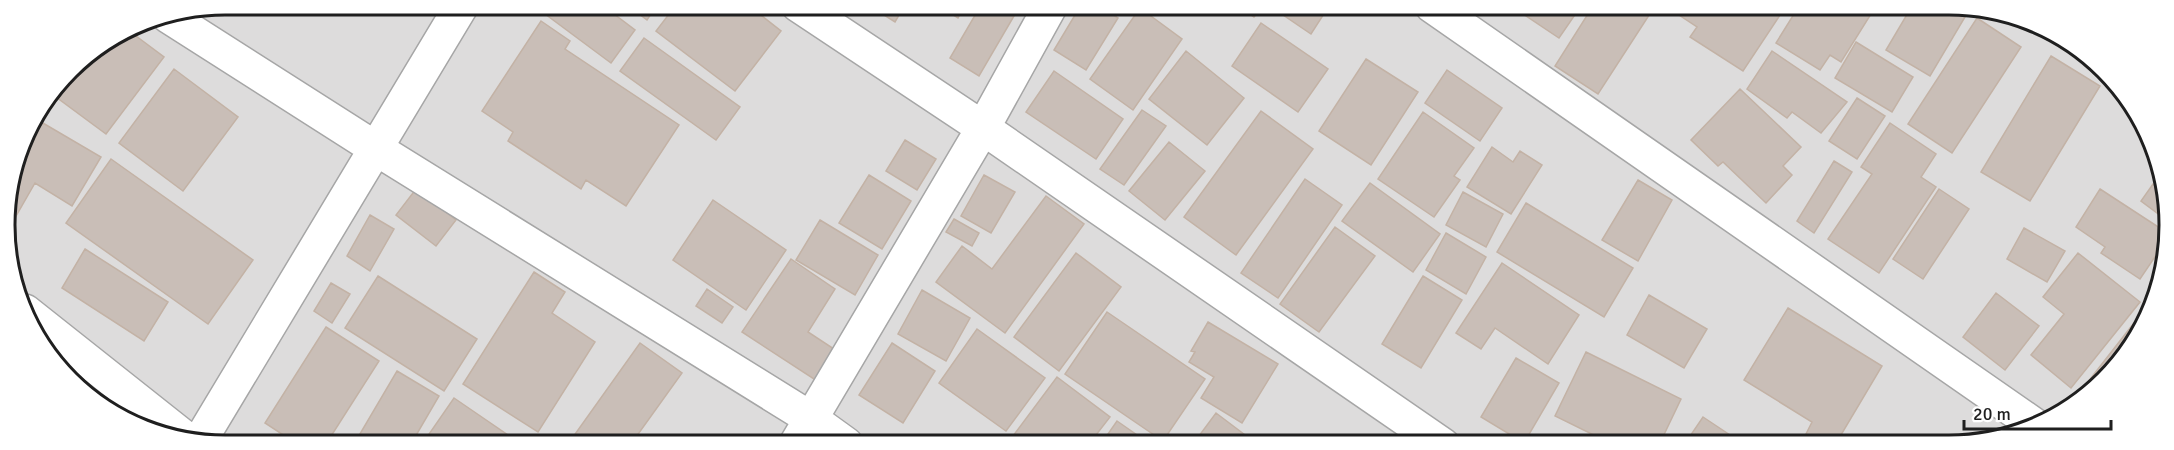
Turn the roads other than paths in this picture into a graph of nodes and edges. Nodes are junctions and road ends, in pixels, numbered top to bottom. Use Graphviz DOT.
graph roads {
  1 [pos="456,15"];
  2 [pos="813,15"];
  3 [pos="1045,15"];
  4 [pos="1445,15"];
  5 [pos="176,21"];
  6 [pos="983,128"];
  7 [pos="375,148"];
  8 [pos="39,322"];
  9 [pos="2027,420"];
  10 [pos="173,428"];
  11 [pos="803,431"];
  12 [pos="204,433"];
  13 [pos="1428,435"];
  1 -- 7 [label="street"];
  2 -- 6 [label="street"];
  3 -- 6 [label="street"];
  4 -- 9 [label="street"];
  5 -- 7 [label="street"];
  6 -- 11 [label="street"];
  6 -- 13 [label="street"];
  7 -- 11 [label="street"];
  7 -- 12 [label="street"];
  8 -- 10 [label="street"];
}
